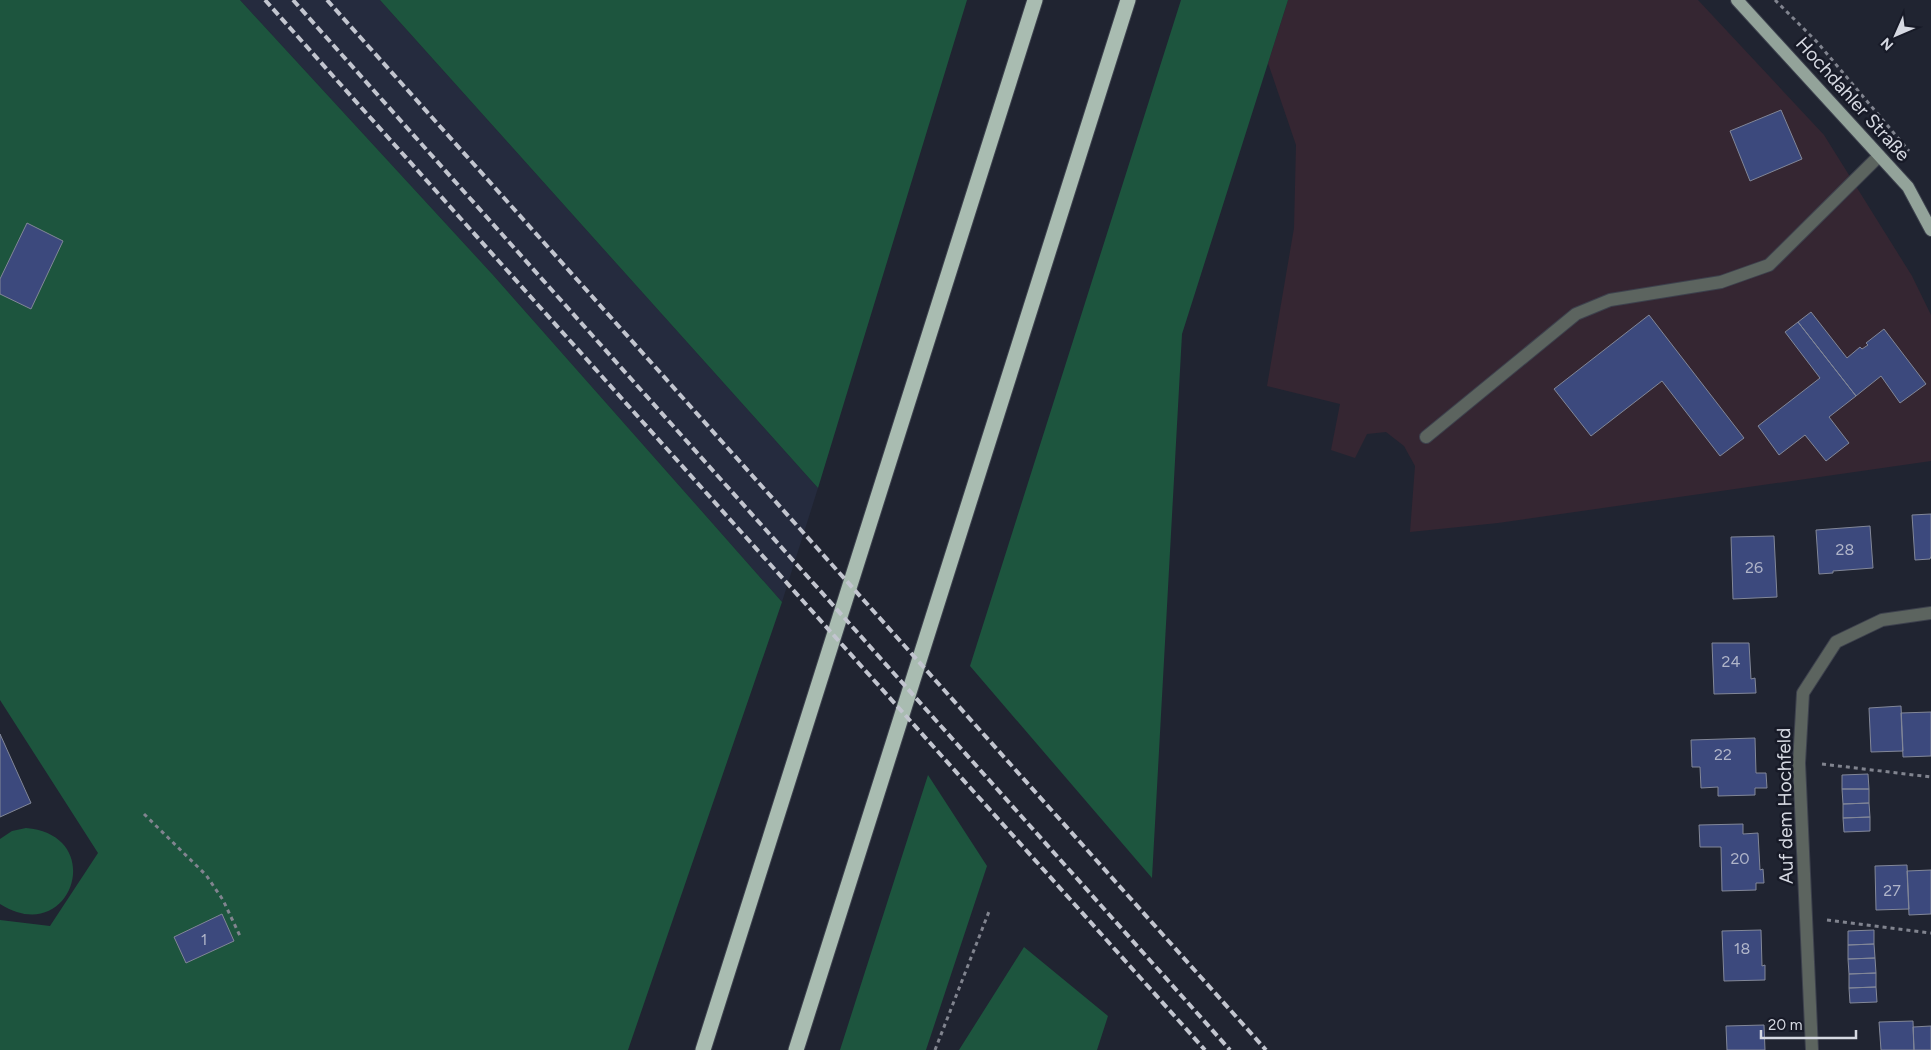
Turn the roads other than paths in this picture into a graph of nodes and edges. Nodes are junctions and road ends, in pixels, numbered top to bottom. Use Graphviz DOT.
graph roads {
  1 [pos="1035,0"];
  2 [pos="1128,0"];
  3 [pos="1737,0"];
  4 [pos="1879,156"];
  5 [pos="1931,230"];
  6 [pos="1426,437"];
  7 [pos="1931,613"];
  8 [pos="702,1050"];
  9 [pos="796,1050"];
  10 [pos="1812,1050"];
  1 -- 8 [label="highway"];
  2 -- 9 [label="highway"];
  3 -- 4 [label="main road, Hochdahler Straße"];
  4 -- 5 [label="main road, Hochdahler Straße"];
  4 -- 6 [label="street"];
  7 -- 10 [label="street, Auf dem Hochfeld"];
}
